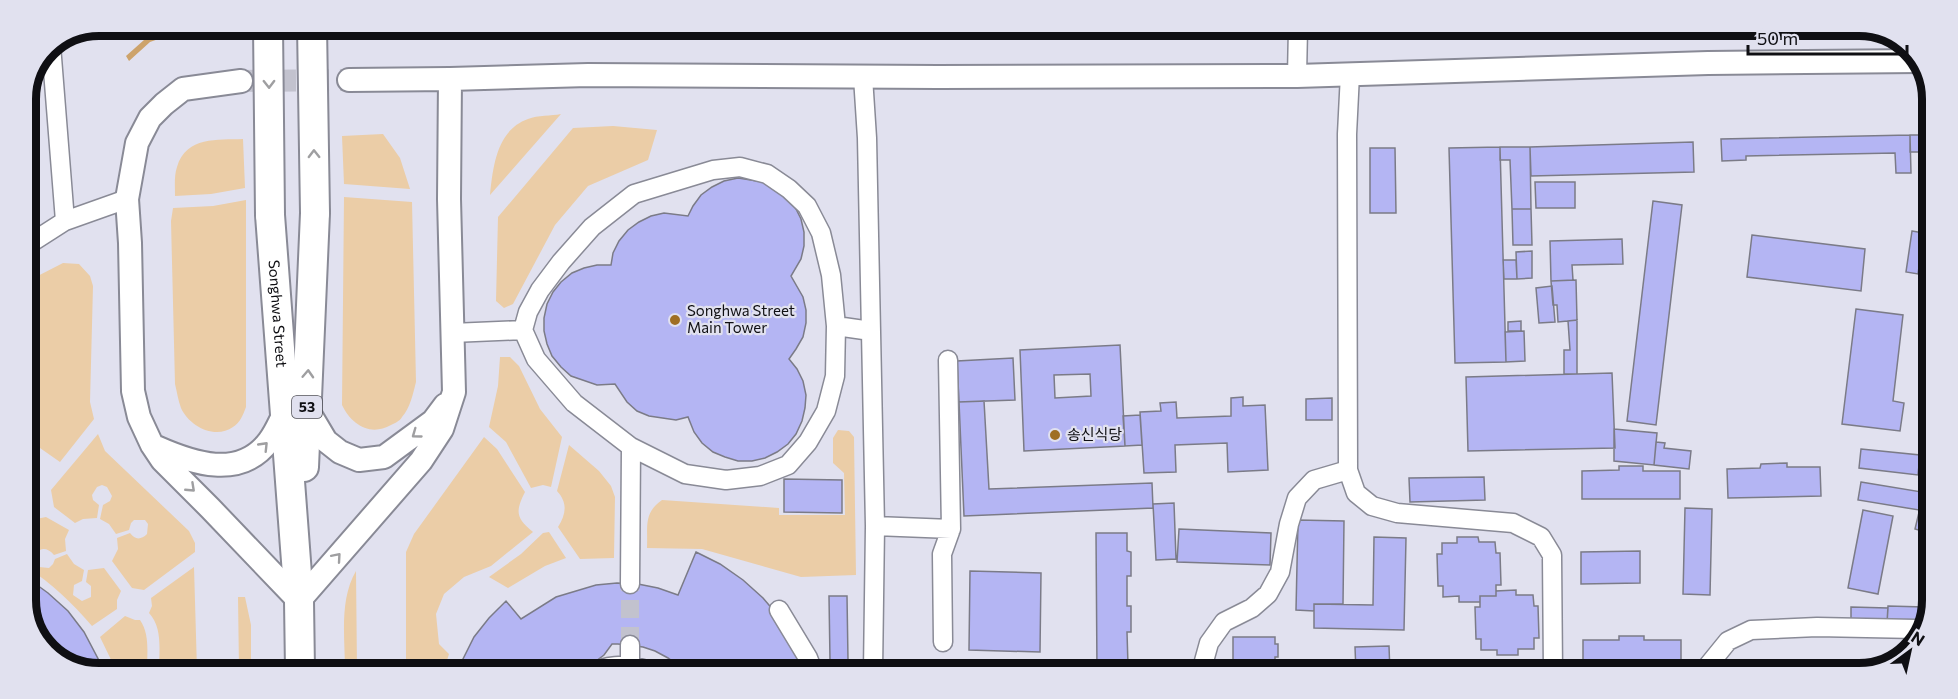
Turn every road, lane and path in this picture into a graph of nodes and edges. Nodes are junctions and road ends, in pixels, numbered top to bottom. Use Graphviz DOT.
graph roads {
  1 [pos="268,36"];
  2 [pos="312,36"];
  3 [pos="1298,36"];
  4 [pos="52,57"];
  5 [pos="1909,61"];
  6 [pos="1350,74"];
  7 [pos="1296,76"];
  8 [pos="863,77"];
  9 [pos="350,80"];
  10 [pos="450,80"];
  11 [pos="242,81"];
  12 [pos="127,199"];
  13 [pos="65,221"];
  14 [pos="36,240"];
  15 [pos="836,326"];
  16 [pos="523,330"];
  17 [pos="871,331"];
  18 [pos="452,333"];
  19 [pos="948,360"];
  20 [pos="454,392"];
  21 [pos="296,410"];
  22 [pos="152,445"];
  23 [pos="631,447"];
  24 [pos="1348,470"];
  25 [pos="875,526"];
  26 [pos="951,529"];
  27 [pos="630,584"];
  28 [pos="299,601"];
  29 [pos="779,610"];
  30 [pos="1880,628"];
  31 [pos="943,642"];
  32 [pos="630,645"];
  33 [pos="300,663"];
  34 [pos="630,663"];
  35 [pos="809,663"];
  36 [pos="873,663"];
  37 [pos="1203,663"];
  38 [pos="1553,663"];
  39 [pos="1710,663"];
  1 -- 21 [label="main road, Songhwa Street / 53, one-way, bridge"];
  21 -- 2 [label="main road, Songhwa Street / 53, one-way, bridge"];
  3 -- 7 [label="street"];
  4 -- 13 [label="street"];
  5 -- 6 [label="street"];
  6 -- 7 [label="street"];
  6 -- 24 [label="street"];
  7 -- 8 [label="street"];
  8 -- 10 [label="street"];
  8 -- 17 [label="street"];
  9 -- 10 [label="street"];
  10 -- 18 [label="street"];
  11 -- 12 [label="street"];
  12 -- 13 [label="street"];
  12 -- 22 [label="street"];
  13 -- 14 [label="street"];
  15 -- 16 [label="street"];
  15 -- 17 [label="street"];
  15 -- 23 [label="street"];
  16 -- 18 [label="street"];
  16 -- 23 [label="street"];
  17 -- 25 [label="street"];
  18 -- 20 [label="street"];
  19 -- 26 [label="street"];
  20 -- 21 [label="street, one-way"];
  28 -- 20 [label="street, one-way"];
  22 -- 21 [label="street, one-way"];
  21 -- 28 [label="main road, Songhwa Street / 53"];
  22 -- 28 [label="street, one-way"];
  23 -- 27 [label="street"];
  24 -- 37 [label="street"];
  24 -- 38 [label="street"];
  25 -- 26 [label="street"];
  25 -- 36 [label="street"];
  26 -- 31 [label="street"];
  28 -- 33 [label="main road, Songhwa Street / 53"];
  29 -- 35 [label="street"];
  30 -- 39 [label="street"];
  32 -- 34 [label="street"];
}
